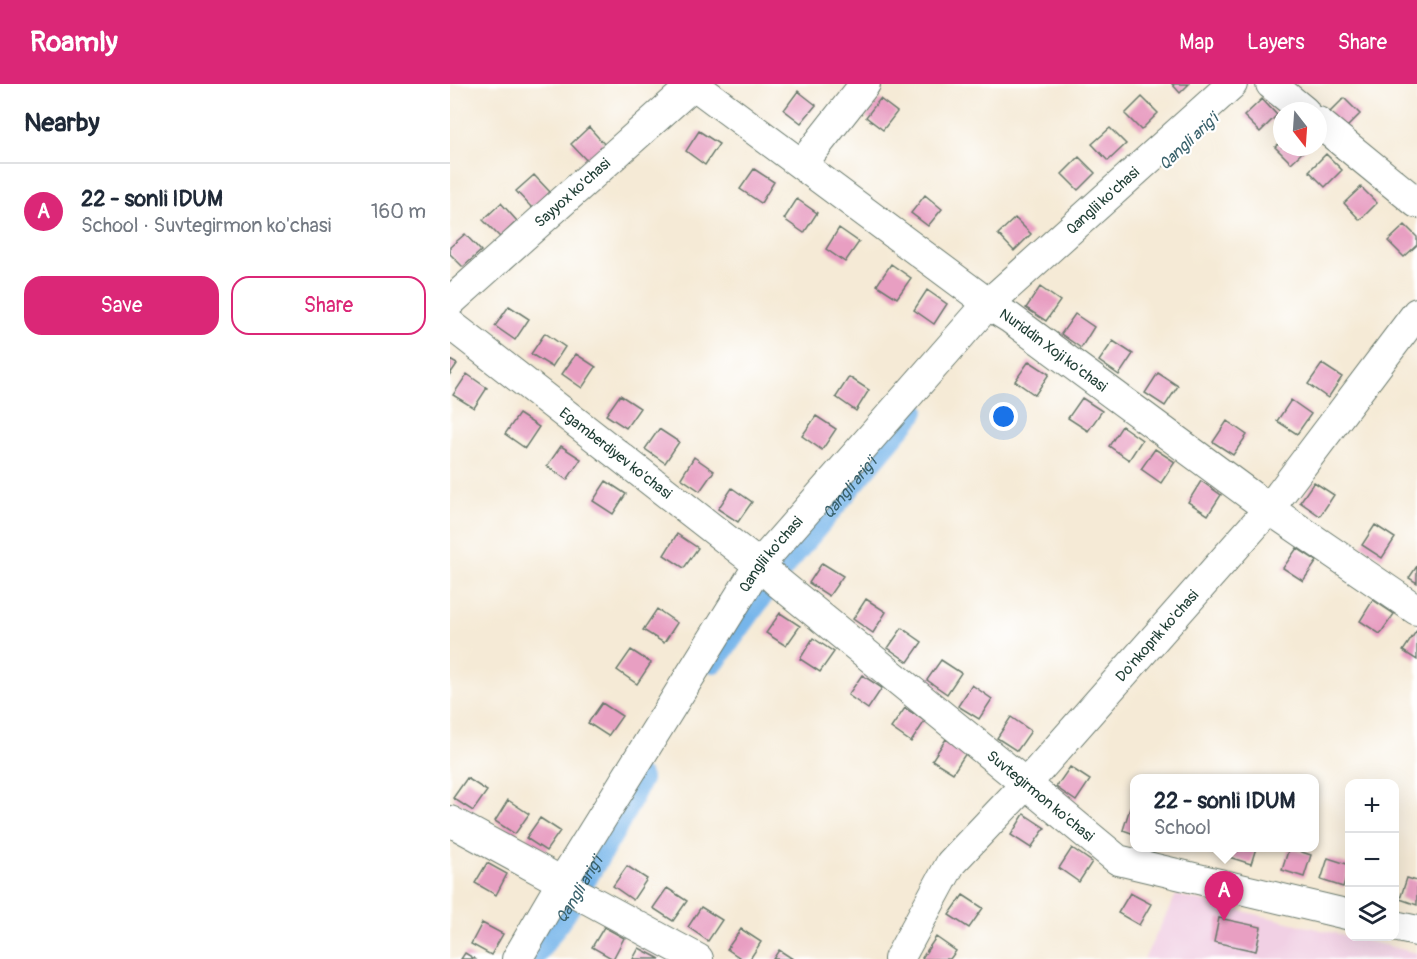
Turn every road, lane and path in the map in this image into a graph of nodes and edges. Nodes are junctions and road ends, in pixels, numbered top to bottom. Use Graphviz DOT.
graph roads {
  1 [pos="694,84"];
  2 [pos="865,84"];
  3 [pos="1232,84"];
  4 [pos="1271,84"];
  5 [pos="1293,102"];
  6 [pos="1327,129"];
  7 [pos="802,164"];
  8 [pos="1417,203"];
  9 [pos="450,302"];
  10 [pos="998,311"];
  11 [pos="1417,313"];
  12 [pos="450,324"];
  13 [pos="1269,509"];
  14 [pos="768,574"];
  15 [pos="1417,610"];
  16 [pos="1026,784"];
  17 [pos="450,821"];
  18 [pos="572,889"];
  19 [pos="1345,914"];
  20 [pos="1399,927"];
  21 [pos="1417,931"];
  22 [pos="517,959"];
  23 [pos="698,959"];
  24 [pos="900,959"];
  1 -- 7 [label="street, Nuriddin Xoji ko'chasi"];
  1 -- 9 [label="street, Sayyox ko'chasi"];
  2 -- 7 [label="street"];
  3 -- 10 [label="street, Qanglii ko'chasi"];
  4 -- 5 [label="street"];
  6 -- 8 [label="street"];
  7 -- 10 [label="street, Nuriddin Xoji ko'chasi"];
  10 -- 13 [label="street, Nuriddin Xoji ko'chasi"];
  10 -- 14 [label="street, Qanglii ko'chasi"];
  11 -- 13 [label="street, Do'nkoprik ko'chasi"];
  12 -- 14 [label="street, Egamberdiyev ko'chasi"];
  13 -- 15 [label="street, Nuriddin Xoji ko'chasi"];
  13 -- 16 [label="street, Do'nkoprik ko'chasi"];
  14 -- 16 [label="street, Suvtegirmon ko'chasi"];
  14 -- 18 [label="street, Qanglii ko'chasi"];
  16 -- 19 [label="street, Suvtegirmon ko'chasi"];
  16 -- 24 [label="street, Do'nkoprik ko'chasi"];
  17 -- 18 [label="street"];
  18 -- 22 [label="street, Qanglii ko'chasi"];
  18 -- 23 [label="street"];
  20 -- 21 [label="street"];
}
